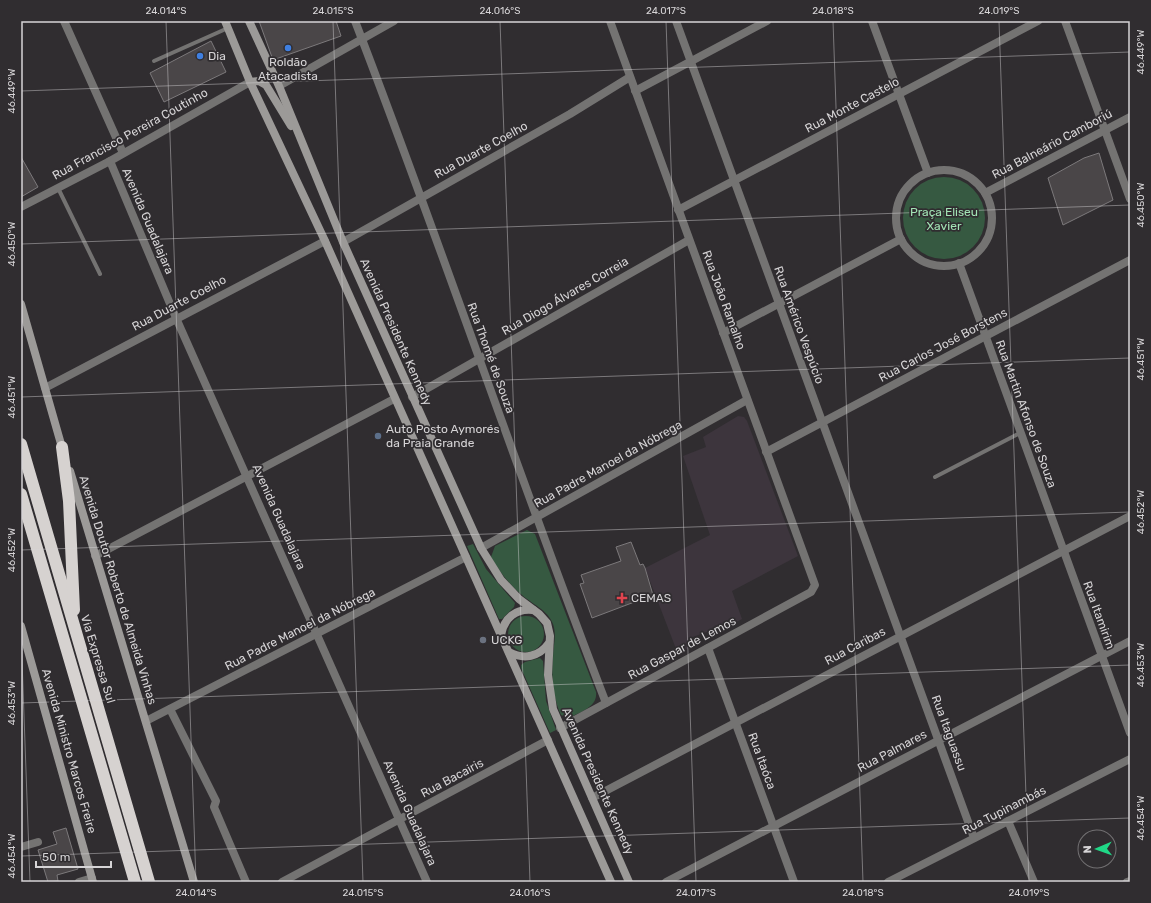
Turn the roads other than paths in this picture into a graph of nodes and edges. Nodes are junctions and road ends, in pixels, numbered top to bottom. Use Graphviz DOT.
graph roads {
  1 [pos="64,21"];
  2 [pos="249,21"];
  3 [pos="355,21"];
  4 [pos="394,21"];
  5 [pos="610,21"];
  6 [pos="676,21"];
  7 [pos="767,21"];
  8 [pos="872,21"];
  9 [pos="1038,21"];
  10 [pos="1066,21"];
  11 [pos="226,24"];
  12 [pos="362,39"];
  13 [pos="154,61"];
  14 [pos="690,62"];
  15 [pos="630,77"];
  16 [pos="250,82"];
  17 [pos="278,86"];
  18 [pos="635,91"];
  19 [pos="899,94"];
  20 [pos="1130,117"];
  21 [pos="1104,130"];
  22 [pos="297,132"];
  23 [pos="123,153"];
  24 [pos="110,161"];
  25 [pos="928,172"];
  26 [pos="733,182"];
  27 [pos="58,188"];
  28 [pos="985,193"];
  29 [pos="421,197"];
  30 [pos="1130,199"];
  31 [pos="21,207"];
  32 [pos="678,210"];
  33 [pos="901,238"];
  34 [pos="689,240"];
  35 [pos="325,241"];
  36 [pos="343,242"];
  37 [pos="1130,260"];
  38 [pos="959,263"];
  39 [pos="100,274"];
  40 [pos="21,304"];
  41 [pos="778,304"];
  42 [pos="176,318"];
  43 [pos="723,333"];
  44 [pos="985,336"];
  45 [pos="479,360"];
  46 [pos="45,388"];
  47 [pos="412,398"];
  48 [pos="394,399"];
  49 [pos="747,400"];
  50 [pos="822,422"];
  51 [pos="1020,433"];
  52 [pos="21,444"];
  53 [pos="62,447"];
  54 [pos="766,452"];
  55 [pos="248,475"];
  56 [pos="934,477"];
  57 [pos="21,494"];
  58 [pos="21,516"];
  59 [pos="1130,516"];
  60 [pos="536,519"];
  61 [pos="33,539"];
  62 [pos="481,548"];
  63 [pos="1063,550"];
  64 [pos="95,556"];
  65 [pos="466,557"];
  66 [pos="815,588"];
  67 [pos="533,610"];
  68 [pos="21,626"];
  69 [pos="318,633"];
  70 [pos="76,635"];
  71 [pos="501,635"];
  72 [pos="901,636"];
  73 [pos="1130,641"];
  74 [pos="549,643"];
  75 [pos="708,648"];
  76 [pos="509,652"];
  77 [pos="1102,656"];
  78 [pos="606,703"];
  79 [pos="170,709"];
  80 [pos="146,721"];
  81 [pos="736,723"];
  82 [pos="560,728"];
  83 [pos="1130,733"];
  84 [pos="548,740"];
  85 [pos="939,740"];
  86 [pos="1130,759"];
  87 [pos="592,798"];
  88 [pos="399,820"];
  89 [pos="1008,821"];
  90 [pos="773,826"];
  91 [pos="974,838"];
  92 [pos="38,842"];
  93 [pos="21,847"];
  94 [pos="93,880"];
  95 [pos="1130,881"];
  96 [pos="79,882"];
  97 [pos="135,882"];
  98 [pos="149,882"];
  99 [pos="194,882"];
  100 [pos="246,882"];
  101 [pos="282,882"];
  102 [pos="427,882"];
  103 [pos="612,882"];
  104 [pos="629,882"];
  105 [pos="666,882"];
  106 [pos="794,882"];
  107 [pos="888,882"];
  108 [pos="1034,882"];
  109 [pos="1127,882"];
  1 -- 23 [label="street, Avenida Guadalajara"];
  2 -- 17 [label="main road, Avenida Presidente Kennedy"];
  3 -- 12 [label="street, Rua Thomé de Souza"];
  4 -- 12 [label="street"];
  5 -- 15 [label="street, Rua João Ramalho"];
  6 -- 14 [label="street, Rua Américo Vespúcio"];
  7 -- 14 [label="street"];
  8 -- 19 [label="street"];
  9 -- 19 [label="street, Rua Monte Castelo"];
  10 -- 21 [label="street"];
  11 -- 13 [label="lane"];
  11 -- 16 [label="main road"];
  12 -- 17 [label="street"];
  12 -- 29 [label="street, Rua Thomé de Souza"];
  14 -- 18 [label="street"];
  14 -- 26 [label="street, Rua Américo Vespúcio"];
  15 -- 18 [label="street, Rua João Ramalho"];
  15 -- 29 [label="street, Rua Duarte Coelho"];
  16 -- 22 [label="main road"];
  16 -- 23 [label="street, Rua Francisco Pereira Coutinho"];
  16 -- 35 [label="main road"];
  17 -- 22 [label="main road, Avenida Presidente Kennedy"];
  18 -- 32 [label="street, Rua João Ramalho"];
  19 -- 25 [label="street"];
  19 -- 26 [label="street, Rua Monte Castelo"];
  20 -- 21 [label="street, Rua Balneário Camboriú"];
  21 -- 28 [label="street, Rua Balneário Camboriú"];
  21 -- 30 [label="street"];
  22 -- 36 [label="main road, Avenida Presidente Kennedy"];
  23 -- 24 [label="street, Rua Francisco Pereira Coutinho"];
  24 -- 27 [label="street, Rua Francisco Pereira Coutinho"];
  24 -- 42 [label="street, Avenida Guadalajara"];
  25 -- 28 [label="street"];
  25 -- 33 [label="street"];
  26 -- 32 [label="street, Rua Monte Castelo"];
  26 -- 41 [label="street, Rua Américo Vespúcio"];
  27 -- 31 [label="street, Rua Francisco Pereira Coutinho"];
  27 -- 39 [label="lane"];
  28 -- 38 [label="street"];
  29 -- 36 [label="street, Rua Duarte Coelho"];
  29 -- 45 [label="street, Rua Thomé de Souza"];
  32 -- 34 [label="street, Rua João Ramalho"];
  33 -- 38 [label="street"];
  33 -- 41 [label="street"];
  34 -- 43 [label="street, Rua João Ramalho"];
  34 -- 45 [label="street, Rua Diogo Álvares Correia"];
  35 -- 42 [label="street, Rua Duarte Coelho"];
  35 -- 48 [label="main road"];
  36 -- 47 [label="main road, Avenida Presidente Kennedy"];
  37 -- 44 [label="street, Rua Carlos José Borstens"];
  38 -- 44 [label="street, Rua Martin Afonso de Souza"];
  40 -- 46 [label="main road, Avenida Doutor Roberto de Almeida Vinhas"];
  41 -- 43 [label="street"];
  41 -- 50 [label="street, Rua Américo Vespúcio"];
  42 -- 46 [label="street, Rua Duarte Coelho"];
  42 -- 55 [label="street, Avenida Guadalajara"];
  43 -- 49 [label="street, Rua João Ramalho"];
  44 -- 50 [label="street, Rua Carlos José Borstens"];
  44 -- 51 [label="street, Rua Martin Afonso de Souza"];
  45 -- 47 [label="street, Rua Diogo Álvares Correia"];
  45 -- 60 [label="street, Rua Thomé de Souza"];
  46 -- 53 [label="main road, Avenida Doutor Roberto de Almeida Vinhas"];
  47 -- 62 [label="main road, Avenida Presidente Kennedy"];
  48 -- 55 [label="street"];
  48 -- 65 [label="main road"];
  49 -- 54 [label="street, Rua João Ramalho"];
  49 -- 60 [label="street, Rua Padre Manoel da Nóbrega"];
  50 -- 54 [label="street, Rua Carlos José Borstens"];
  50 -- 72 [label="street, Rua Américo Vespúcio"];
  51 -- 56 [label="lane"];
  51 -- 63 [label="street, Rua Martin Afonso de Souza"];
  52 -- 70 [label="highway, Via Expressa Sul"];
  53 -- 64 [label="main road, Avenida Doutor Roberto de Almeida Vinhas"];
  53 -- 70 [label="highway"];
  54 -- 66 [label="street, Rua João Ramalho"];
  55 -- 64 [label="street"];
  55 -- 69 [label="street, Avenida Guadalajara"];
  57 -- 61 [label="highway"];
  58 -- 61 [label="highway"];
  59 -- 63 [label="street, Rua Caribas"];
  60 -- 62 [label="street, Rua Padre Manoel da Nóbrega"];
  60 -- 78 [label="street, Rua Thomé de Souza"];
  61 -- 97 [label="highway"];
  62 -- 67 [label="main road, Avenida Presidente Kennedy"];
  63 -- 72 [label="street, Rua Caribas"];
  63 -- 77 [label="street, Rua Itamirim"];
  64 -- 80 [label="main road, Avenida Doutor Roberto de Almeida Vinhas"];
  65 -- 69 [label="street, Rua Padre Manoel da Nóbrega"];
  65 -- 71 [label="main road"];
  66 -- 75 [label="street, Rua Gaspar de Lemos"];
  67 -- 71 [label="main road"];
  67 -- 74 [label="main road, Avenida Presidente Kennedy"];
  68 -- 94 [label="main road, Avenida Ministro Marcos Freire"];
  69 -- 79 [label="street, Rua Padre Manoel da Nóbrega"];
  69 -- 88 [label="street, Avenida Guadalajara"];
  70 -- 98 [label="highway, Via Expressa Sul"];
  71 -- 76 [label="main road"];
  72 -- 81 [label="street, Rua Caribas"];
  72 -- 85 [label="street, Rua Itaguassu"];
  73 -- 77 [label="street, Rua Palmares"];
  74 -- 76 [label="main road"];
  74 -- 82 [label="main road, Avenida Presidente Kennedy"];
  75 -- 78 [label="street, Rua Gaspar de Lemos"];
  75 -- 81 [label="street, Rua Itaóca"];
  76 -- 84 [label="main road"];
  77 -- 83 [label="street, Rua Itamirim"];
  77 -- 85 [label="street, Rua Palmares"];
  78 -- 82 [label="street, Rua Gaspar de Lemos"];
  79 -- 80 [label="street, Rua Padre Manoel da Nóbrega"];
  79 -- 100 [label="street"];
  80 -- 99 [label="main road, Avenida Doutor Roberto de Almeida Vinhas"];
  81 -- 87 [label="street, Rua Caribas"];
  81 -- 90 [label="street, Rua Itaóca"];
  82 -- 87 [label="main road, Avenida Presidente Kennedy"];
  84 -- 88 [label="street, Rua Bacairis"];
  84 -- 103 [label="main road"];
  85 -- 90 [label="street, Rua Palmares"];
  85 -- 91 [label="street, Rua Itaguassu"];
  86 -- 89 [label="street, Rua Tupinambás"];
  87 -- 104 [label="main road, Avenida Presidente Kennedy"];
  88 -- 101 [label="street, Rua Bacairis"];
  88 -- 102 [label="street, Avenida Guadalajara"];
  89 -- 91 [label="street, Rua Tupinambás"];
  89 -- 108 [label="street"];
  90 -- 105 [label="street, Rua Palmares"];
  90 -- 106 [label="street, Rua Itaóca"];
  91 -- 107 [label="street, Rua Tupinambás"];
  92 -- 93 [label="street"];
  94 -- 96 [label="street"];
  95 -- 109 [label="street"];
}
